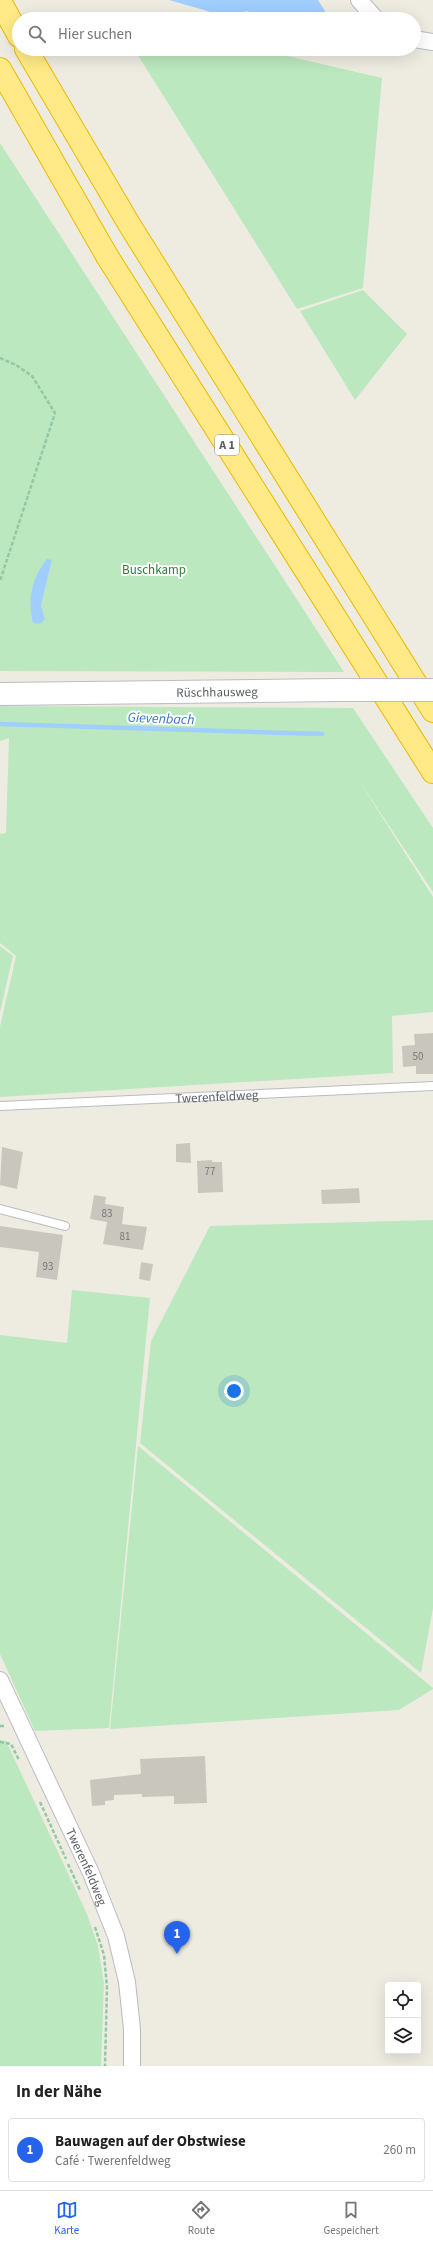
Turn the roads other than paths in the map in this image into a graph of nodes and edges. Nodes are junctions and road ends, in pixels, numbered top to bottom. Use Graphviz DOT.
graph roads {
  1 [pos="359,0"];
  2 [pos="0,1"];
  3 [pos="370,12"];
  4 [pos="12,23"];
  5 [pos="421,40"];
  6 [pos="433,42"];
  7 [pos="30,56"];
  8 [pos="0,69"];
  9 [pos="433,690"];
  10 [pos="0,694"];
  11 [pos="433,711"];
  12 [pos="433,772"];
  13 [pos="433,1086"];
  14 [pos="0,1106"];
  15 [pos="0,1209"];
  16 [pos="65,1226"];
  17 [pos="0,1680"];
  18 [pos="132,2066"];
  1 -- 3 [label="street"];
  2 -- 4 [label="highway"];
  5 -- 6 [label="street"];
  7 -- 11 [label="highway, A 1"];
  8 -- 12 [label="highway, A 1"];
  9 -- 10 [label="main road, Rüschhausweg, bridge"];
  13 -- 14 [label="lane, Twerenfeldweg"];
  15 -- 16 [label="lane"];
  17 -- 18 [label="street, Twerenfeldweg"];
}
